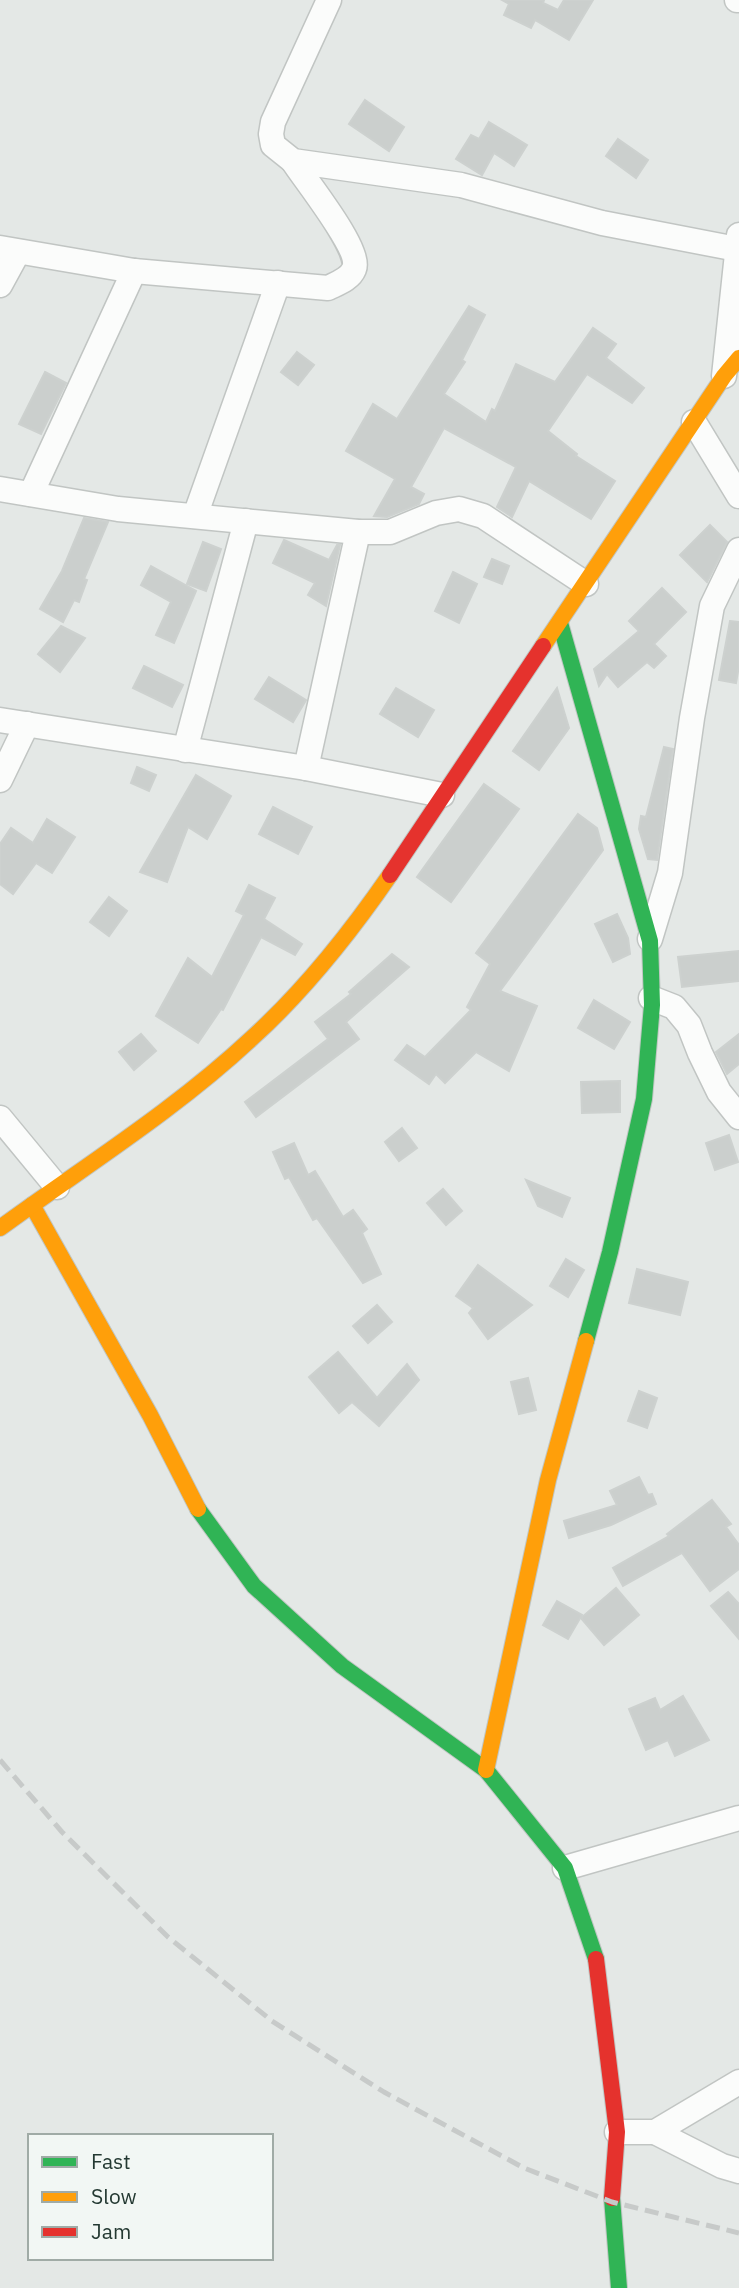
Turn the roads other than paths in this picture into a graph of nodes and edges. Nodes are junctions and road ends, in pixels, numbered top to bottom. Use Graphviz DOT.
graph roads {
  1 [pos="329,0"];
  2 [pos="293,161"];
  3 [pos="738,242"];
  4 [pos="9,250"];
  5 [pos="134,271"];
  6 [pos="278,283"];
  7 [pos="0,285"];
  8 [pos="731,367"];
  9 [pos="694,422"];
  10 [pos="0,489"];
  11 [pos="32,494"];
  12 [pos="739,496"];
  13 [pos="195,516"];
  14 [pos="246,521"];
  15 [pos="358,532"];
  16 [pos="739,550"];
  17 [pos="586,584"];
  18 [pos="560,622"];
  19 [pos="0,719"];
  20 [pos="27,724"];
  21 [pos="186,750"];
  22 [pos="306,768"];
  23 [pos="0,780"];
  24 [pos="442,795"];
  25 [pos="650,941"];
  26 [pos="651,998"];
  27 [pos="739,1117"];
  28 [pos="0,1118"];
  29 [pos="57,1187"];
  30 [pos="32,1205"];
  31 [pos="0,1228"];
  32 [pos="486,1770"];
  33 [pos="739,1818"];
  34 [pos="565,1868"];
  35 [pos="739,2082"];
  36 [pos="617,2132"];
  37 [pos="654,2132"];
  38 [pos="739,2171"];
  39 [pos="619,2288"];
  1 -- 2 [label="street"];
  2 -- 3 [label="street"];
  2 -- 6 [label="street"];
  3 -- 8 [label="street"];
  4 -- 5 [label="street"];
  4 -- 7 [label="street"];
  5 -- 6 [label="street"];
  5 -- 11 [label="street"];
  6 -- 13 [label="street"];
  8 -- 9 [label="street"];
  9 -- 12 [label="street"];
  9 -- 17 [label="street"];
  10 -- 11 [label="street"];
  11 -- 13 [label="street"];
  13 -- 14 [label="street"];
  14 -- 15 [label="street"];
  14 -- 21 [label="street"];
  15 -- 17 [label="street"];
  15 -- 22 [label="street"];
  16 -- 25 [label="street"];
  17 -- 18 [label="street"];
  18 -- 24 [label="street"];
  18 -- 25 [label="street"];
  19 -- 20 [label="street"];
  20 -- 21 [label="street"];
  20 -- 23 [label="street"];
  21 -- 22 [label="street"];
  22 -- 24 [label="street"];
  24 -- 29 [label="street"];
  25 -- 26 [label="street"];
  26 -- 27 [label="street"];
  26 -- 32 [label="street"];
  28 -- 29 [label="street"];
  29 -- 30 [label="street"];
  30 -- 31 [label="street"];
  30 -- 32 [label="street"];
  32 -- 34 [label="street"];
  33 -- 34 [label="street"];
  34 -- 36 [label="street"];
  35 -- 37 [label="street"];
  36 -- 37 [label="street"];
  36 -- 39 [label="street"];
  37 -- 38 [label="street"];
}
